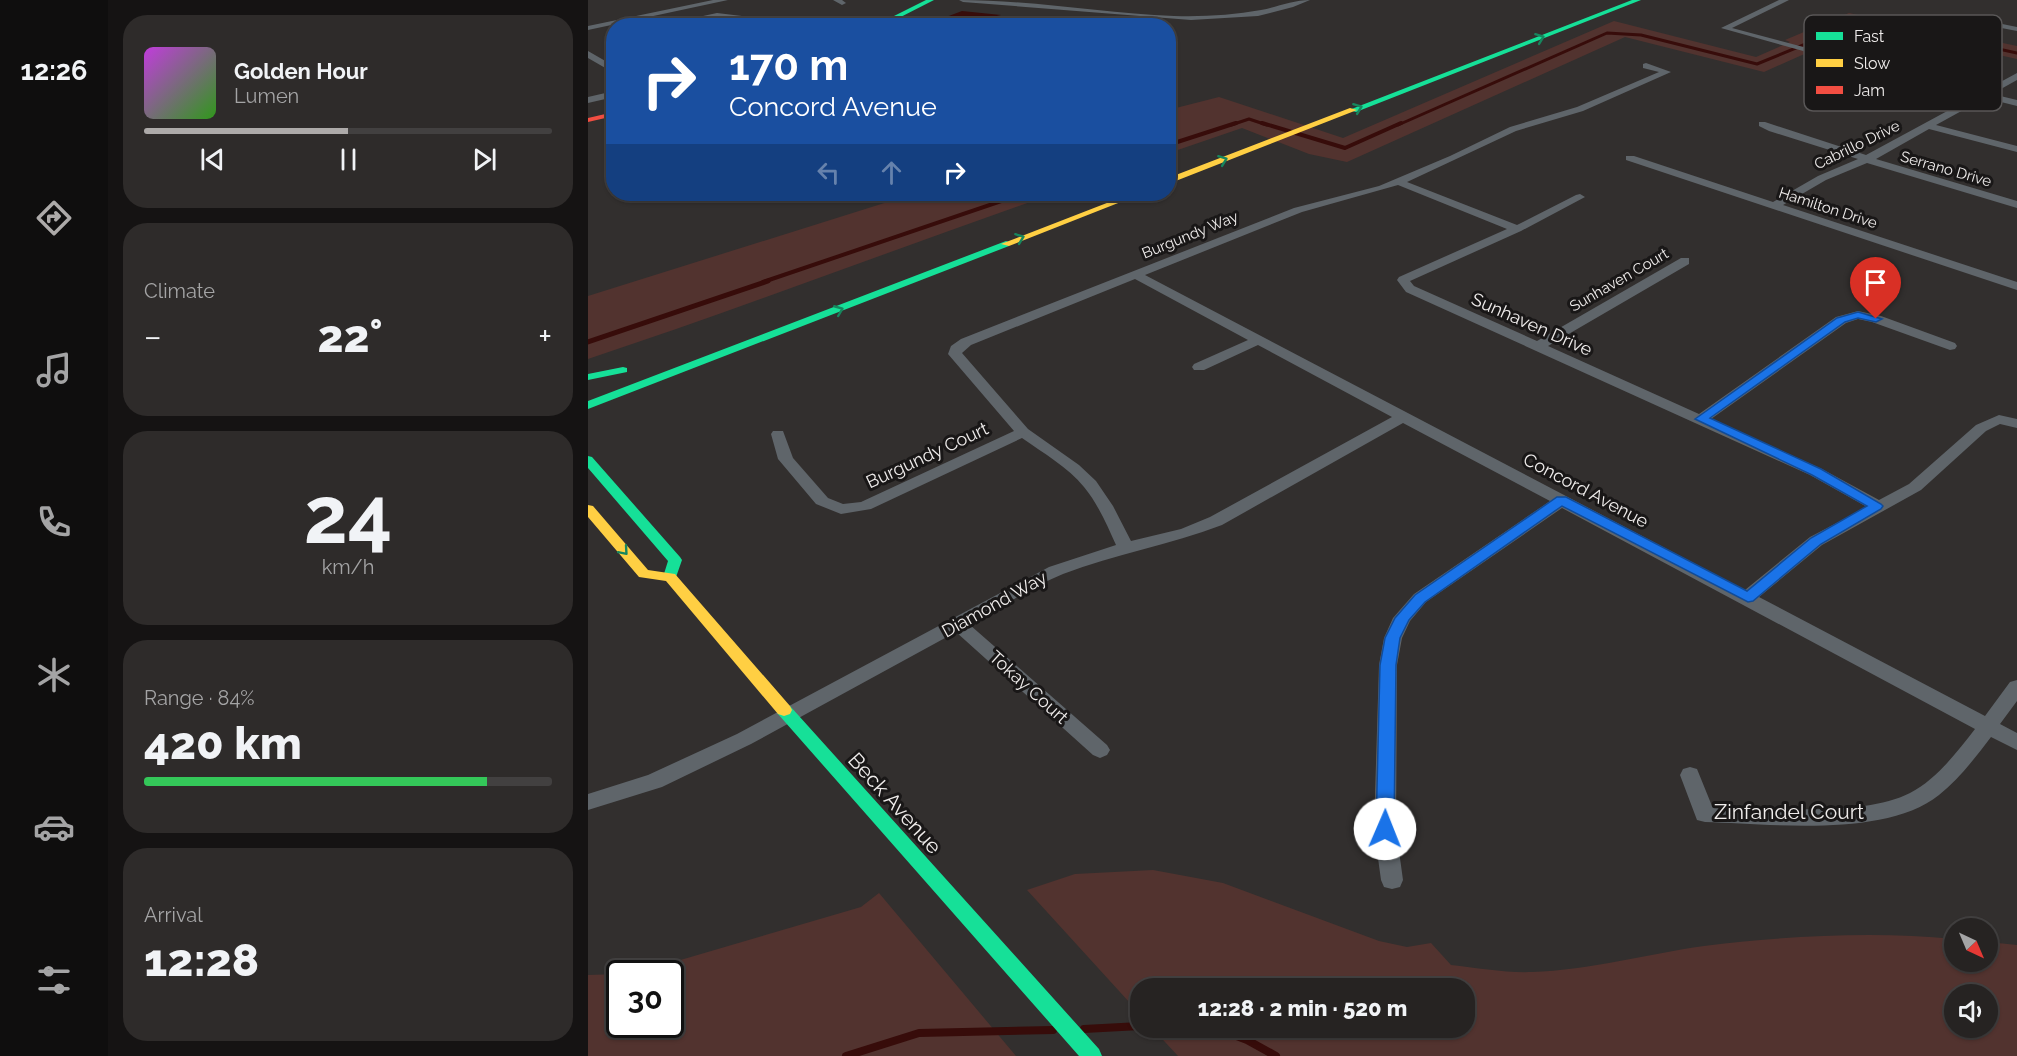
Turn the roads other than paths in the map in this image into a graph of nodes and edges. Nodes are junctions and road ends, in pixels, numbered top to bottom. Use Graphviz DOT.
graph roads {
  1 [pos="724,0"];
  2 [pos="931,0"];
  3 [pos="949,0"];
  4 [pos="963,0"];
  5 [pos="1011,0"];
  6 [pos="1306,0"];
  7 [pos="1607,0"];
  8 [pos="1638,0"];
  9 [pos="1785,0"];
  10 [pos="1062,8"];
  11 [pos="676,10"];
  12 [pos="637,18"];
  13 [pos="693,18"];
  14 [pos="717,18"];
  15 [pos="739,18"];
  16 [pos="894,18"];
  17 [pos="913,18"];
  18 [pos="606,24"];
  19 [pos="2002,26"];
  20 [pos="588,28"];
  21 [pos="2017,29"];
  22 [pos="1804,51"];
  23 [pos="588,54"];
  24 [pos="606,65"];
  25 [pos="1646,66"];
  26 [pos="2017,76"];
  27 [pos="2002,84"];
  28 [pos="606,96"];
  29 [pos="2002,99"];
  30 [pos="588,100"];
  31 [pos="2017,103"];
  32 [pos="606,107"];
  33 [pos="1317,109"];
  34 [pos="1954,111"];
  35 [pos="588,112"];
  36 [pos="606,116"];
  37 [pos="588,120"];
  38 [pos="1762,124"];
  39 [pos="1928,126"];
  40 [pos="2017,149"];
  41 [pos="1630,158"];
  42 [pos="1868,159"];
  43 [pos="1176,178"];
  44 [pos="1399,182"];
  45 [pos="1580,197"];
  46 [pos="1119,201"];
  47 [pos="2017,205"];
  48 [pos="1773,206"];
  49 [pos="1517,229"];
  50 [pos="1685,261"];
  51 [pos="1136,275"];
  52 [pos="2017,286"];
  53 [pos="818,318"];
  54 [pos="1260,339"];
  55 [pos="1538,346"];
  56 [pos="1950,346"];
  57 [pos="1199,367"];
  58 [pos="588,377"];
  59 [pos="588,383"];
  60 [pos="588,405"];
  61 [pos="599,416"];
  62 [pos="1404,416"];
  63 [pos="1701,419"];
  64 [pos="2017,424"];
  65 [pos="1023,432"];
  66 [pos="778,434"];
  67 [pos="588,460"];
  68 [pos="1562,500"];
  69 [pos="1877,506"];
  70 [pos="588,509"];
  71 [pos="1126,547"];
  72 [pos="670,577"];
  73 [pos="1748,597"];
  74 [pos="958,624"];
  75 [pos="2017,687"];
  76 [pos="788,715"];
  77 [pos="1987,726"];
  78 [pos="2017,742"];
  79 [pos="1100,750"];
  80 [pos="1690,775"];
  81 [pos="588,802"];
  82 [pos="1392,880"];
  83 [pos="1092,1056"];
  1 -- 11 [label="street"];
  2 -- 16 [label="main road"];
  3 -- 17 [label="main road"];
  4 -- 10 [label="street"];
  5 -- 10 [label="street"];
  6 -- 10 [label="street"];
  7 -- 33 [label="main road"];
  43 -- 8 [label="main road, one-way"];
  9 -- 22 [label="street"];
  11 -- 12 [label="street"];
  11 -- 13 [label="street"];
  14 -- 15 [label="street"];
  18 -- 20 [label="street"];
  19 -- 21 [label="street"];
  23 -- 24 [label="street"];
  25 -- 44 [label="street, Burgundy Way"];
  26 -- 27 [label="street, Cabrillo Drive"];
  28 -- 30 [label="street"];
  29 -- 31 [label="street"];
  32 -- 35 [label="main road"];
  34 -- 39 [label="street, Cabrillo Drive"];
  36 -- 37 [label="main road"];
  38 -- 42 [label="street, Serrano Drive"];
  39 -- 40 [label="street"];
  39 -- 42 [label="street, Cabrillo Drive"];
  41 -- 48 [label="street, Hamilton Drive"];
  42 -- 47 [label="street, Serrano Drive"];
  42 -- 48 [label="street, Cabrillo Drive"];
  44 -- 49 [label="street"];
  44 -- 51 [label="street, Burgundy Way"];
  45 -- 49 [label="street"];
  53 -- 46 [label="main road, one-way"];
  48 -- 52 [label="street, Hamilton Drive"];
  49 -- 55 [label="street, Sunhaven Drive"];
  50 -- 55 [label="street, Sunhaven Court"];
  51 -- 54 [label="street, Concord Avenue"];
  51 -- 65 [label="street, Burgundy Way"];
  53 -- 60 [label="main road"];
  53 -- 61 [label="main road"];
  54 -- 57 [label="street"];
  54 -- 62 [label="street, Concord Avenue"];
  55 -- 63 [label="street, Sunhaven Drive"];
  56 -- 63 [label="street"];
  58 -- 59 [label="main road"];
  62 -- 68 [label="street, Concord Avenue"];
  62 -- 71 [label="street, Diamond Way"];
  63 -- 69 [label="street, Sunhaven Drive"];
  64 -- 69 [label="street"];
  65 -- 66 [label="street, Burgundy Court"];
  65 -- 71 [label="street, Burgundy Way"];
  67 -- 72 [label="main road"];
  68 -- 73 [label="street, Concord Avenue"];
  68 -- 82 [label="street"];
  69 -- 73 [label="street"];
  70 -- 72 [label="main road, one-way"];
  71 -- 74 [label="street, Diamond Way"];
  72 -- 76 [label="main road, Beck Avenue"];
  73 -- 77 [label="street, Concord Avenue"];
  74 -- 76 [label="street, Diamond Way"];
  74 -- 79 [label="street, Tokay Court"];
  75 -- 77 [label="street"];
  76 -- 81 [label="street, Diamond Way"];
  76 -- 83 [label="main road, Beck Avenue"];
  77 -- 78 [label="street, Concord Avenue"];
  77 -- 80 [label="street, Zinfandel Court"];
}
